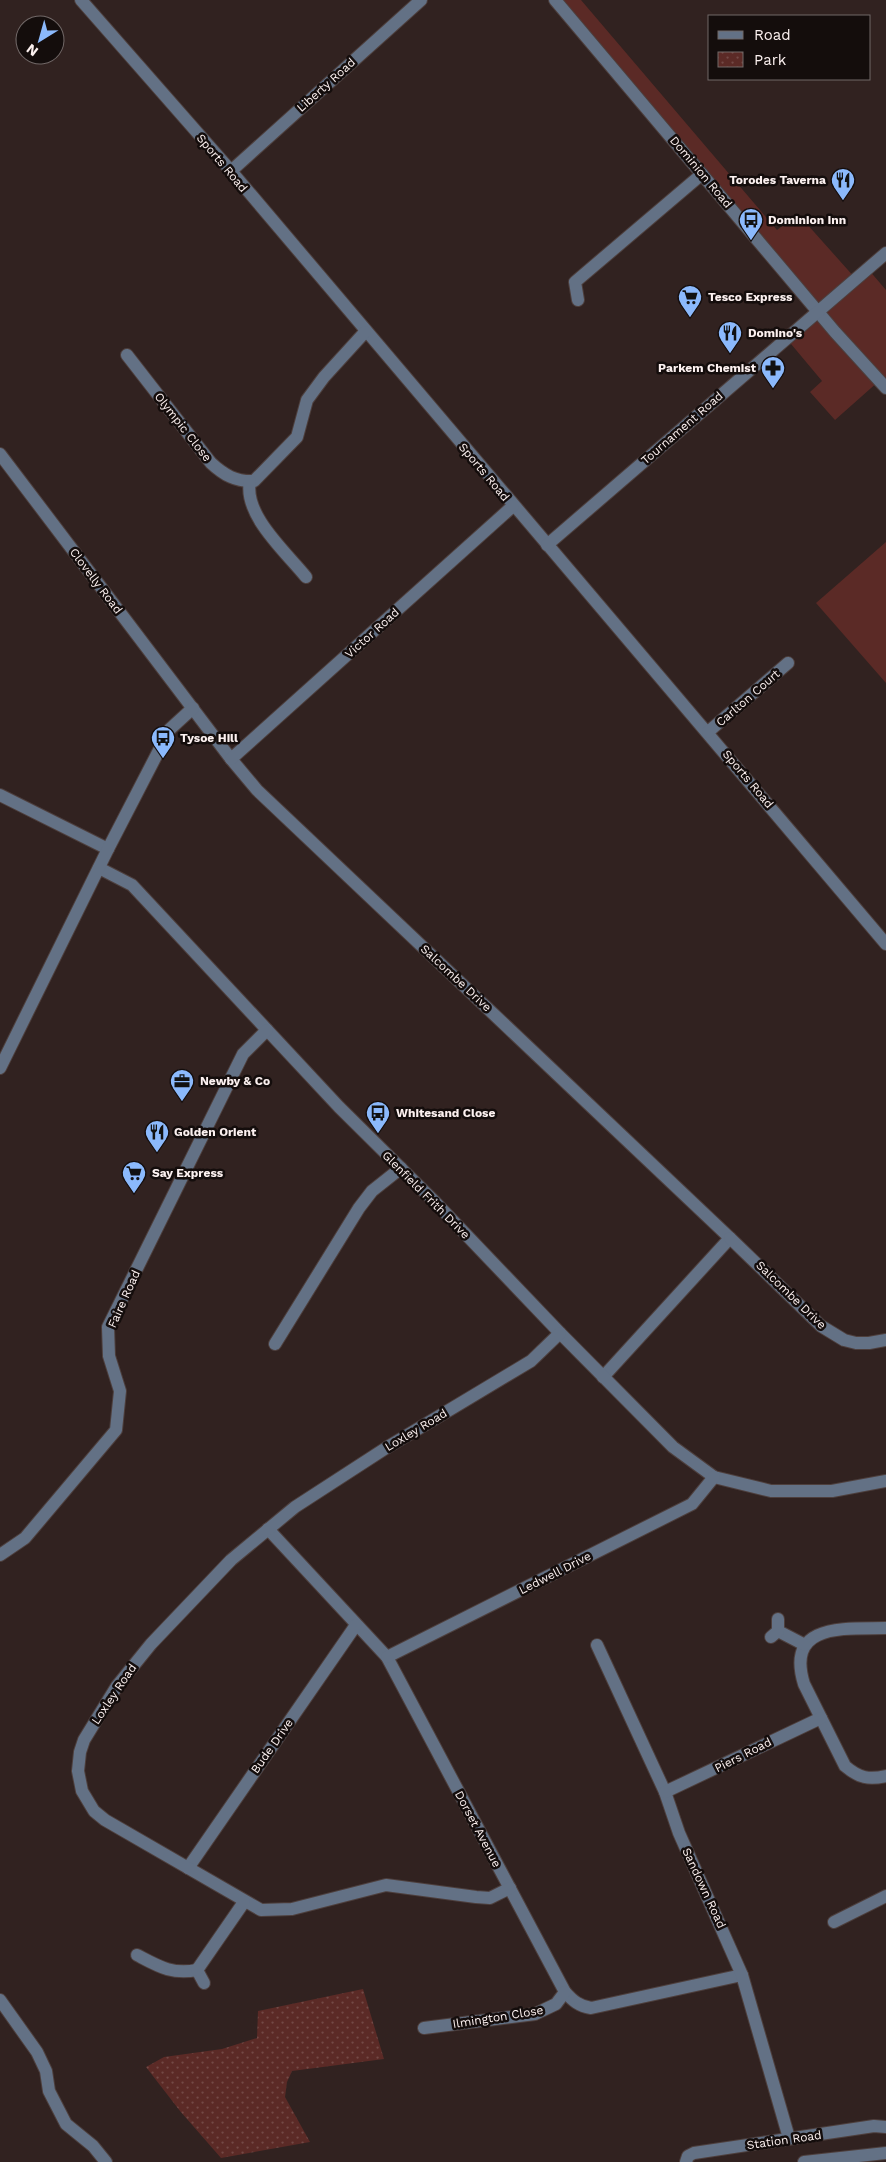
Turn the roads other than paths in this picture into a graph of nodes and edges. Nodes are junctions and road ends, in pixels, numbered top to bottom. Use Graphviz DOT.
graph roads {
  1 [pos="81,0"];
  2 [pos="421,0"];
  3 [pos="555,0"];
  4 [pos="231,171"];
  5 [pos="702,174"];
  6 [pos="886,253"];
  7 [pos="578,300"];
  8 [pos="819,312"];
  9 [pos="365,332"];
  10 [pos="128,356"];
  11 [pos="886,388"];
  12 [pos="0,454"];
  13 [pos="250,481"];
  14 [pos="513,506"];
  15 [pos="547,544"];
  16 [pos="306,577"];
  17 [pos="788,663"];
  18 [pos="192,708"];
  19 [pos="708,732"];
  20 [pos="231,759"];
  21 [pos="0,795"];
  22 [pos="108,849"];
  23 [pos="99,868"];
  24 [pos="886,944"];
  25 [pos="267,1030"];
  26 [pos="0,1068"];
  27 [pos="401,1168"];
  28 [pos="730,1238"];
  29 [pos="560,1333"];
  30 [pos="886,1340"];
  31 [pos="275,1344"];
  32 [pos="603,1377"];
  33 [pos="714,1477"];
  34 [pos="886,1481"];
  35 [pos="268,1528"];
  36 [pos="0,1555"];
  37 [pos="356,1625"];
  38 [pos="886,1628"];
  39 [pos="776,1629"];
  40 [pos="597,1645"];
  41 [pos="805,1645"];
  42 [pos="386,1657"];
  43 [pos="821,1718"];
  44 [pos="886,1776"];
  45 [pos="665,1792"];
  46 [pos="188,1868"];
  47 [pos="510,1888"];
  48 [pos="886,1896"];
  49 [pos="244,1902"];
  50 [pos="834,1922"];
  51 [pos="137,1955"];
  52 [pos="197,1970"];
  53 [pos="742,1976"];
  54 [pos="204,1983"];
  55 [pos="565,1992"];
  56 [pos="0,2000"];
  57 [pos="424,2028"];
  58 [pos="886,2127"];
  59 [pos="790,2138"];
  60 [pos="886,2153"];
  61 [pos="106,2162"];
  62 [pos="686,2162"];
  63 [pos="804,2162"];
  1 -- 4 [label="street, Sports Road"];
  2 -- 4 [label="street, Liberty Road"];
  3 -- 5 [label="street, Dominion Road"];
  4 -- 9 [label="street, Sports Road"];
  5 -- 7 [label="street"];
  5 -- 8 [label="street, Dominion Road"];
  6 -- 8 [label="street, Tournament Road"];
  8 -- 11 [label="street, Dominion Road"];
  8 -- 15 [label="street, Tournament Road"];
  9 -- 13 [label="street"];
  9 -- 14 [label="street, Sports Road"];
  10 -- 13 [label="street, Olympic Close"];
  12 -- 18 [label="street, Clovelly Road"];
  13 -- 16 [label="street"];
  14 -- 15 [label="street, Sports Road"];
  14 -- 20 [label="street, Victor Road"];
  15 -- 19 [label="street, Sports Road"];
  17 -- 19 [label="street, Carlton Court"];
  18 -- 20 [label="street, Salcombe Drive"];
  18 -- 22 [label="street"];
  19 -- 24 [label="street, Sports Road"];
  20 -- 28 [label="street, Salcombe Drive"];
  21 -- 22 [label="street"];
  22 -- 23 [label="street"];
  23 -- 25 [label="street, Glenfield Frith Drive"];
  23 -- 26 [label="street"];
  25 -- 27 [label="street, Glenfield Frith Drive"];
  25 -- 36 [label="street, Faire Road"];
  27 -- 29 [label="street, Glenfield Frith Drive"];
  27 -- 31 [label="street"];
  28 -- 30 [label="street, Salcombe Drive"];
  28 -- 32 [label="street"];
  29 -- 32 [label="street, Glenfield Frith Drive"];
  29 -- 35 [label="street, Loxley Road"];
  32 -- 33 [label="street, Glenfield Frith Drive"];
  33 -- 34 [label="street"];
  33 -- 42 [label="street, Ledwell Drive"];
  35 -- 37 [label="street, Dorset Avenue"];
  35 -- 46 [label="street, Loxley Road"];
  37 -- 42 [label="street, Dorset Avenue"];
  37 -- 46 [label="street, Bude Drive"];
  38 -- 41 [label="street"];
  39 -- 41 [label="street"];
  40 -- 45 [label="street, Sandown Road"];
  41 -- 43 [label="street"];
  42 -- 47 [label="street, Dorset Avenue"];
  43 -- 44 [label="street"];
  43 -- 45 [label="street, Piers Road"];
  45 -- 53 [label="street, Sandown Road"];
  46 -- 49 [label="street, Loxley Road"];
  47 -- 49 [label="street, Loxley Road"];
  47 -- 55 [label="street, Dorset Avenue"];
  48 -- 50 [label="street"];
  49 -- 52 [label="street"];
  51 -- 52 [label="street"];
  52 -- 54 [label="street"];
  53 -- 55 [label="street, Dorset Avenue"];
  53 -- 59 [label="street, Sandown Road"];
  55 -- 57 [label="street, Ilmington Close"];
  56 -- 61 [label="street"];
  58 -- 59 [label="street, Station Road"];
  59 -- 62 [label="street, Station Road"];
  60 -- 63 [label="street, Station Road"];
}
